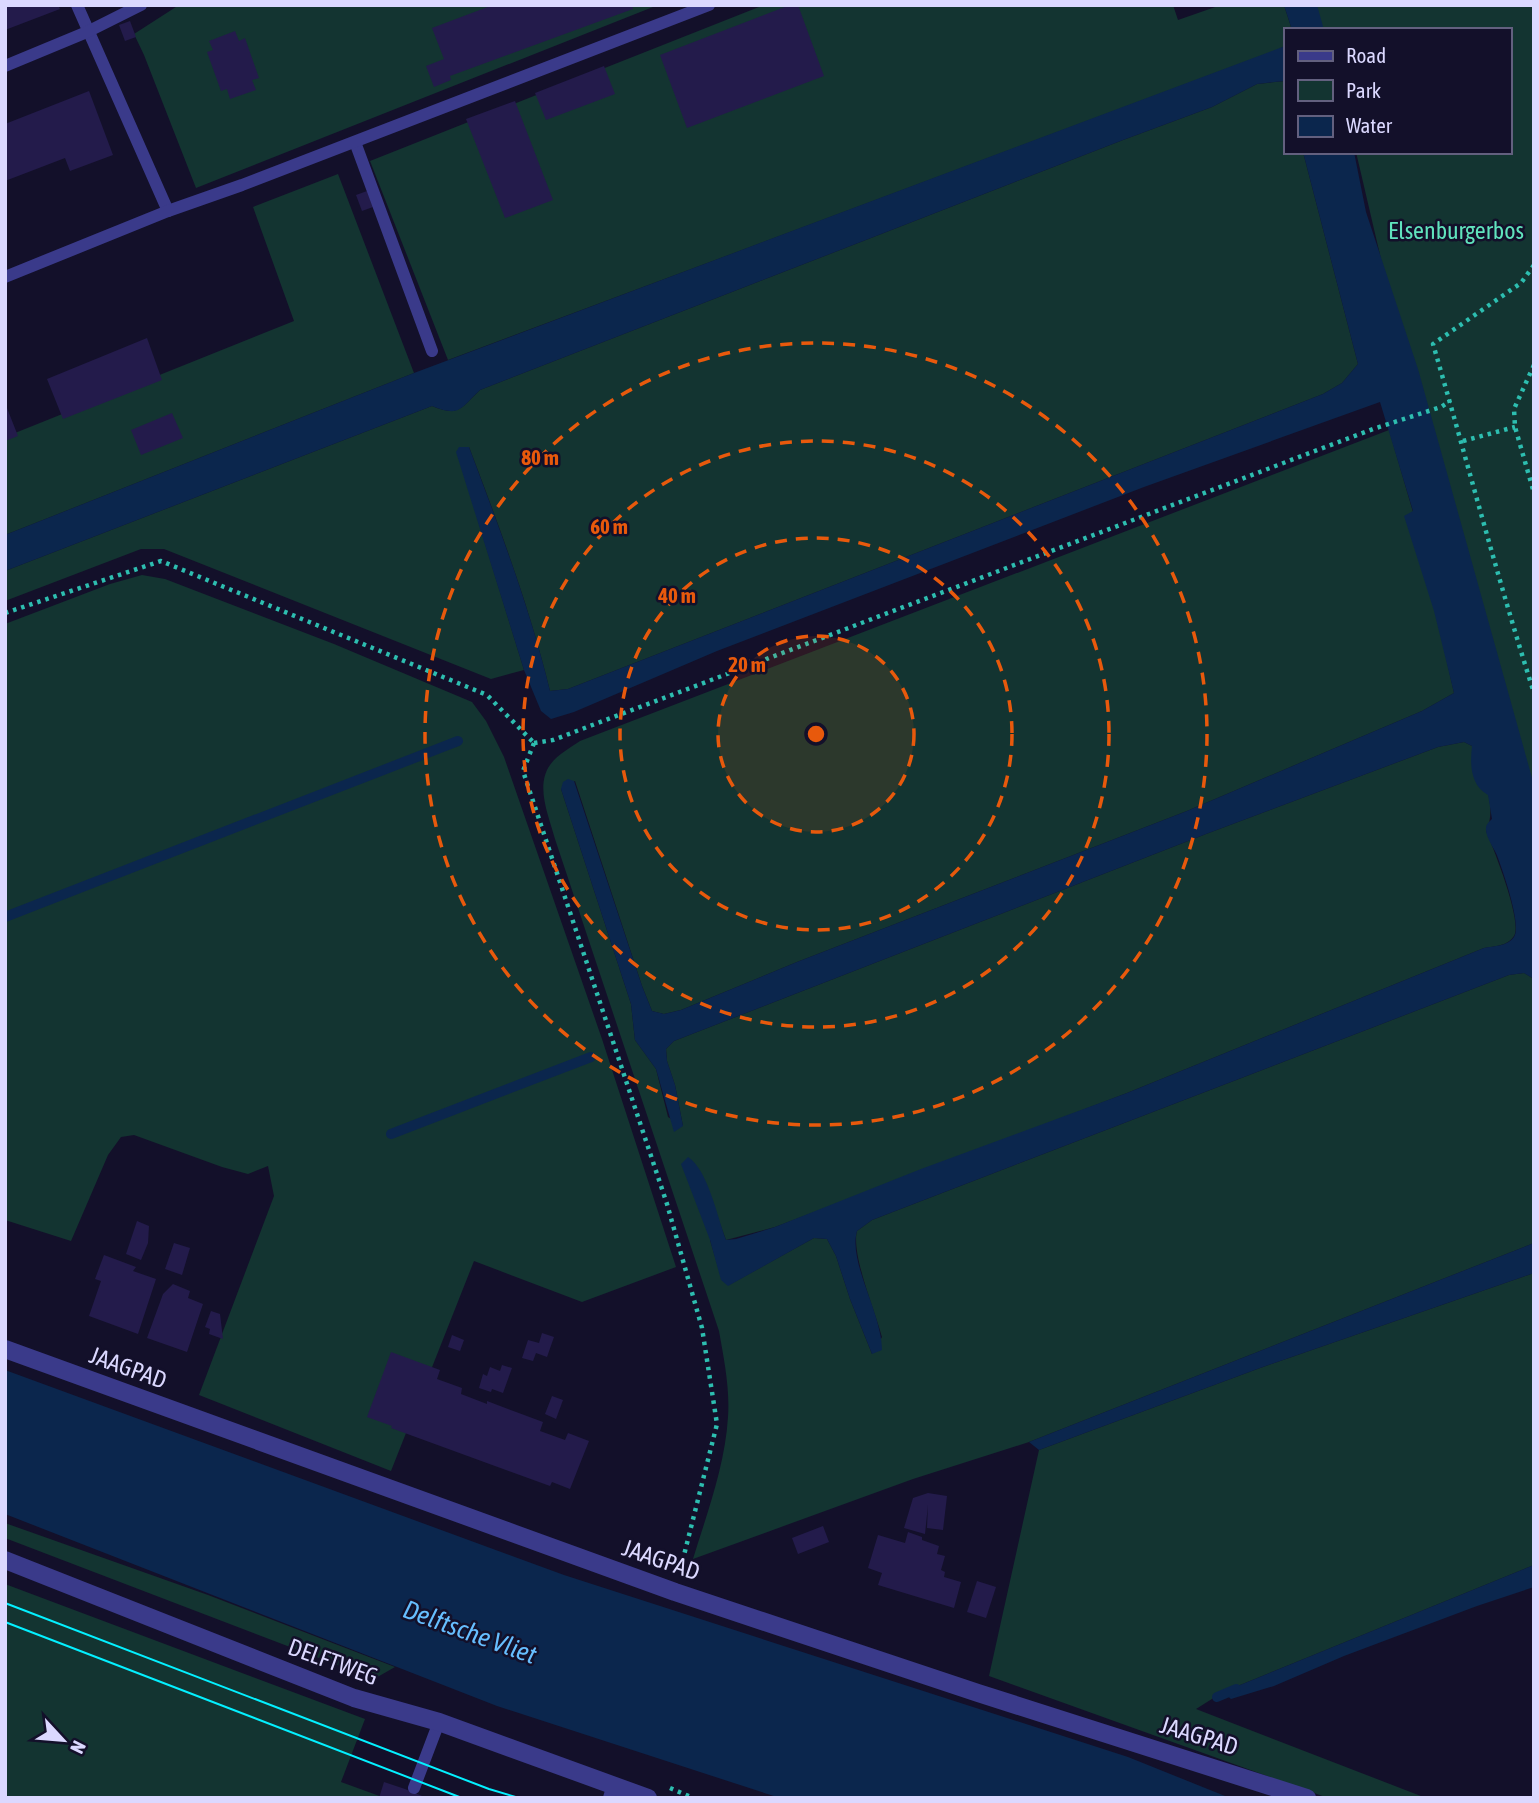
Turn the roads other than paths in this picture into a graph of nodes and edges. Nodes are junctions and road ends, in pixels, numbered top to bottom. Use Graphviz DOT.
graph roads {
  1 [pos="77,5"];
  2 [pos="141,5"];
  3 [pos="709,5"];
  4 [pos="88,32"];
  5 [pos="5,66"];
  6 [pos="355,142"];
  7 [pos="168,211"];
  8 [pos="5,277"];
  9 [pos="432,351"];
  10 [pos="5,1349"];
  11 [pos="5,1560"];
  12 [pos="439,1722"];
  13 [pos="414,1788"];
  14 [pos="611,1791"];
  15 [pos="648,1798"];
  16 [pos="1307,1798"];
  1 -- 4 [label="lane"];
  2 -- 4 [label="lane"];
  3 -- 6 [label="lane"];
  4 -- 5 [label="lane"];
  4 -- 7 [label="lane"];
  6 -- 7 [label="lane"];
  6 -- 9 [label="lane"];
  7 -- 8 [label="lane"];
  10 -- 16 [label="street, JAAGPAD"];
  11 -- 12 [label="street, DELFTWEG"];
  12 -- 13 [label="lane"];
  12 -- 14 [label="street, DELFTWEG"];
  14 -- 15 [label="street, DELFTWEG"];
}
